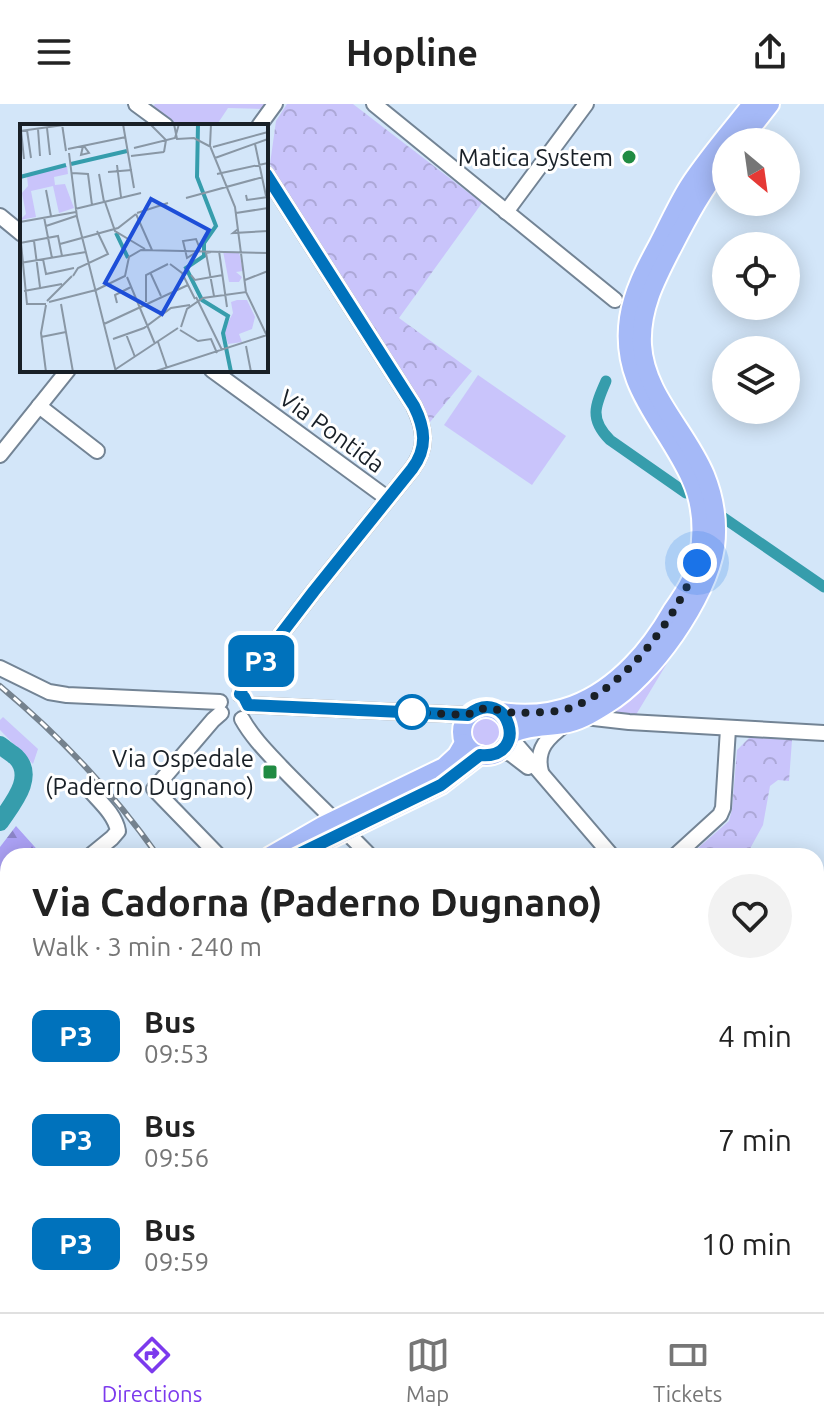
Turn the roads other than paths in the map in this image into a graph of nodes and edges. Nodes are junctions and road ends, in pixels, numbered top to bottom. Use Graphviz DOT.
graph roads {
  1 [pos="136,104"];
  2 [pos="275,104"];
  3 [pos="374,104"];
  4 [pos="586,104"];
  5 [pos="752,104"];
  6 [pos="770,104"];
  7 [pos="163,124"];
  8 [pos="260,124"];
  9 [pos="751,128"];
  10 [pos="268,177"];
  11 [pos="712,180"];
  12 [pos="506,212"];
  13 [pos="0,216"];
  14 [pos="20,232"];
  15 [pos="615,300"];
  16 [pos="66,372"];
  17 [pos="215,372"];
  18 [pos="39,406"];
  19 [pos="97,451"];
  20 [pos="0,455"];
  21 [pos="387,498"];
  22 [pos="0,668"];
  23 [pos="243,706"];
  24 [pos="221,708"];
  25 [pos="501,712"];
  26 [pos="468,715"];
  27 [pos="584,717"];
  28 [pos="566,724"];
  29 [pos="728,729"];
  30 [pos="824,733"];
  31 [pos="506,742"];
  32 [pos="464,743"];
  33 [pos="480,755"];
  34 [pos="542,773"];
  35 [pos="88,788"];
  36 [pos="349,838"];
  37 [pos="100,848"];
  38 [pos="211,848"];
  39 [pos="305,848"];
  40 [pos="319,848"];
  41 [pos="598,848"];
  42 [pos="605,848"];
  43 [pos="684,848"];
  1 -- 7 [label="street"];
  2 -- 8 [label="street"];
  3 -- 12 [label="street"];
  4 -- 12 [label="street"];
  5 -- 25 [label="main road"];
  6 -- 9 [label="main road"];
  10 -- 21 [label="street"];
  11 -- 27 [label="main road"];
  12 -- 15 [label="street"];
  13 -- 14 [label="street"];
  16 -- 18 [label="street"];
  17 -- 21 [label="street, Via Pontida"];
  18 -- 19 [label="street"];
  18 -- 20 [label="street"];
  21 -- 23 [label="street"];
  22 -- 24 [label="street"];
  23 -- 24 [label="street"];
  23 -- 24 [label="street"];
  23 -- 26 [label="street"];
  23 -- 36 [label="street"];
  24 -- 38 [label="street"];
  25 -- 26 [label="main road"];
  25 -- 31 [label="main road"];
  26 -- 32 [label="main road"];
  27 -- 28 [label="main road"];
  27 -- 29 [label="street"];
  28 -- 31 [label="main road"];
  28 -- 34 [label="street"];
  29 -- 30 [label="street"];
  29 -- 43 [label="street"];
  31 -- 33 [label="main road"];
  31 -- 34 [label="street"];
  31 -- 41 [label="street"];
  32 -- 33 [label="main road"];
  32 -- 36 [label="main road"];
  33 -- 36 [label="main road"];
  34 -- 42 [label="street"];
  35 -- 37 [label="street"];
  36 -- 39 [label="main road"];
  36 -- 40 [label="main road"];
}
